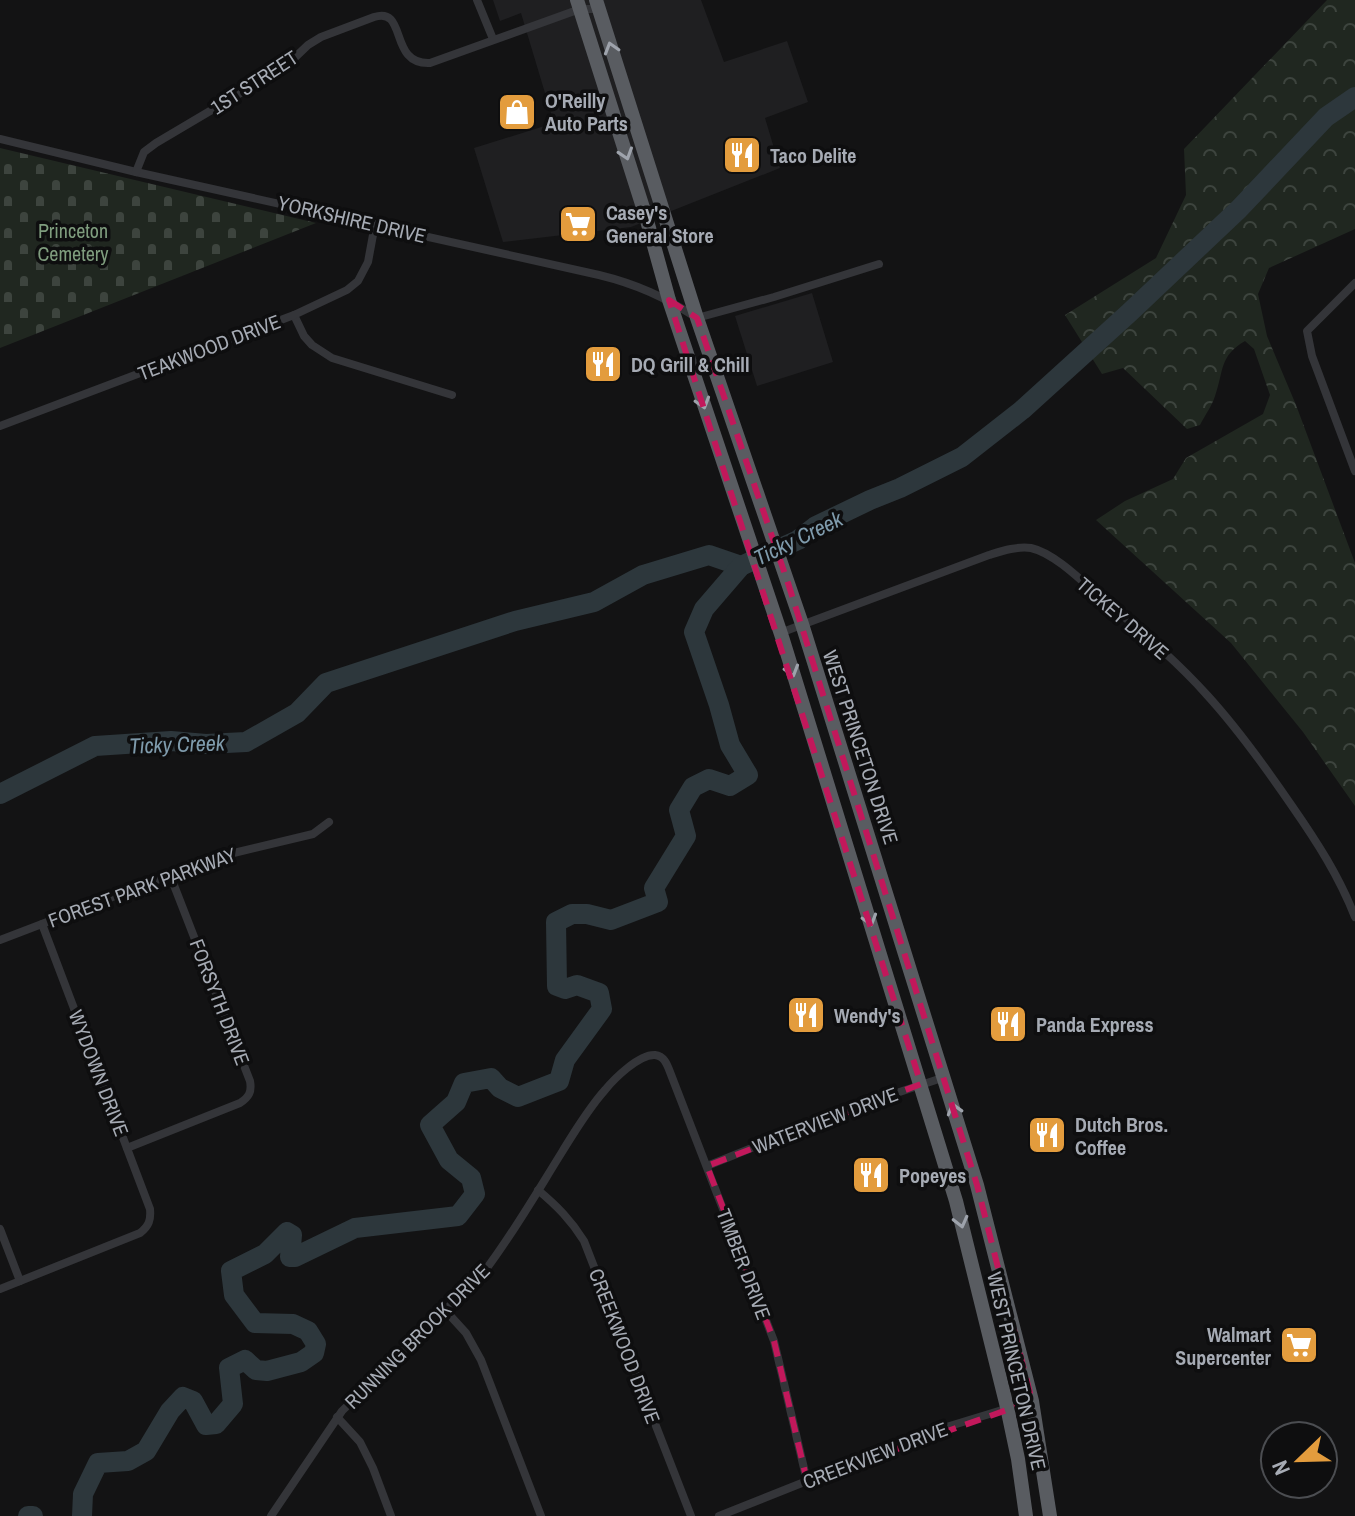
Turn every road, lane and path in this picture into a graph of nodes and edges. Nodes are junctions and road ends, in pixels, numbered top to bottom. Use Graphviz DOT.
graph roads {
  1 [pos="477,0"];
  2 [pos="598,4"];
  3 [pos="578,5"];
  4 [pos="493,39"];
  5 [pos="0,139"];
  6 [pos="136,172"];
  7 [pos="375,224"];
  8 [pos="879,264"];
  9 [pos="1355,283"];
  10 [pos="669,300"];
  11 [pos="294,315"];
  12 [pos="697,318"];
  13 [pos="452,395"];
  14 [pos="0,426"];
  15 [pos="1355,471"];
  16 [pos="802,624"];
  17 [pos="780,633"];
  18 [pos="329,822"];
  19 [pos="170,875"];
  20 [pos="1355,917"];
  21 [pos="42,924"];
  22 [pos="0,940"];
  23 [pos="658,1055"];
  24 [pos="945,1077"];
  25 [pos="921,1084"];
  26 [pos="127,1148"];
  27 [pos="707,1166"];
  28 [pos="538,1190"];
  29 [pos="0,1229"];
  30 [pos="20,1281"];
  31 [pos="0,1289"];
  32 [pos="445,1310"];
  33 [pos="1032,1401"];
  34 [pos="1007,1407"];
  35 [pos="337,1417"];
  36 [pos="807,1481"];
  37 [pos="271,1516"];
  38 [pos="391,1516"];
  39 [pos="541,1516"];
  40 [pos="691,1516"];
  41 [pos="719,1516"];
  42 [pos="1026,1516"];
  43 [pos="1050,1516"];
  1 -- 4 [label="street"];
  2 -- 3 [label="street"];
  12 -- 2 [label="highway, WEST PRINCETON DRIVE, one-way"];
  3 -- 4 [label="street"];
  3 -- 10 [label="highway, WEST PRINCETON DRIVE, one-way"];
  4 -- 6 [label="street, 1ST STREET"];
  5 -- 6 [label="street, YORKSHIRE DRIVE"];
  6 -- 7 [label="street, YORKSHIRE DRIVE"];
  7 -- 10 [label="street, YORKSHIRE DRIVE"];
  7 -- 11 [label="street, TEAKWOOD DRIVE"];
  8 -- 12 [label="street"];
  9 -- 15 [label="street"];
  10 -- 12 [label="street, YORKSHIRE DRIVE"];
  10 -- 17 [label="highway, WEST PRINCETON DRIVE, one-way"];
  11 -- 13 [label="street"];
  11 -- 14 [label="street, TEAKWOOD DRIVE"];
  12 -- 16 [label="highway, WEST PRINCETON DRIVE"];
  16 -- 17 [label="street, TICKEY DRIVE"];
  16 -- 20 [label="street, TICKEY DRIVE"];
  16 -- 24 [label="highway, WEST PRINCETON DRIVE"];
  17 -- 25 [label="highway, WEST PRINCETON DRIVE, one-way"];
  18 -- 19 [label="street, FOREST PARK PARKWAY"];
  19 -- 21 [label="street, FOREST PARK PARKWAY"];
  19 -- 26 [label="street, FORSYTH DRIVE"];
  21 -- 22 [label="street, FOREST PARK PARKWAY"];
  21 -- 26 [label="street, WYDOWN DRIVE"];
  23 -- 27 [label="street, TIMBER DRIVE"];
  23 -- 28 [label="street, RUNNING BROOK DRIVE"];
  24 -- 25 [label="street, WATERVIEW DRIVE"];
  33 -- 24 [label="highway, WEST PRINCETON DRIVE, one-way"];
  25 -- 27 [label="street, WATERVIEW DRIVE"];
  25 -- 34 [label="highway, WEST PRINCETON DRIVE, one-way"];
  26 -- 30 [label="street, WYDOWN DRIVE"];
  27 -- 36 [label="street, TIMBER DRIVE"];
  28 -- 32 [label="street, RUNNING BROOK DRIVE"];
  28 -- 40 [label="street, CREEKWOOD DRIVE"];
  29 -- 30 [label="street"];
  30 -- 31 [label="street"];
  32 -- 35 [label="street, RUNNING BROOK DRIVE"];
  32 -- 39 [label="street"];
  33 -- 34 [label="street, CREEKVIEW DRIVE"];
  33 -- 43 [label="highway, WEST PRINCETON DRIVE"];
  34 -- 36 [label="street, CREEKVIEW DRIVE"];
  34 -- 42 [label="highway, WEST PRINCETON DRIVE"];
  35 -- 37 [label="street, RUNNING BROOK DRIVE"];
  35 -- 38 [label="street"];
  36 -- 41 [label="street, CREEKVIEW DRIVE"];
}
